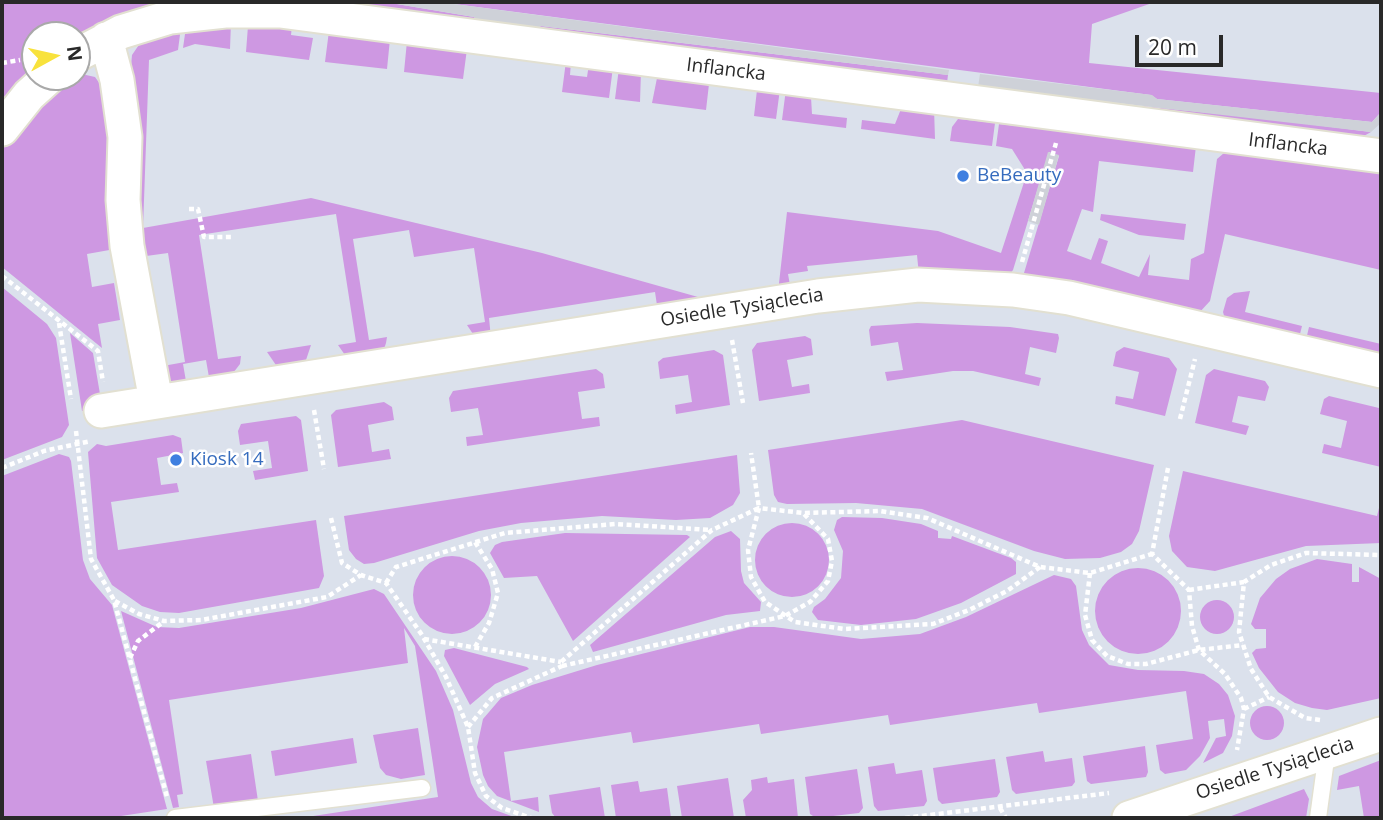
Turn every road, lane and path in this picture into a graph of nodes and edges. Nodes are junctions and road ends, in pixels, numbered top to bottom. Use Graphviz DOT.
graph roads {
  1 [pos="106,39"];
  2 [pos="91,47"];
  3 [pos="35,91"];
  4 [pos="2,129"];
  5 [pos="1379,152"];
  6 [pos="1054,154"];
  7 [pos="189,209"];
  8 [pos="233,237"];
  9 [pos="1019,272"];
  10 [pos="2,276"];
  11 [pos="60,323"];
  12 [pos="745,338"];
  13 [pos="732,341"];
  14 [pos="719,343"];
  15 [pos="90,345"];
  16 [pos="1204,350"];
  17 [pos="1182,355"];
  18 [pos="1381,370"];
  19 [pos="70,392"];
  20 [pos="156,401"];
  21 [pos="743,403"];
  22 [pos="328,408"];
  23 [pos="314,410"];
  24 [pos="301,412"];
  25 [pos="1180,419"];
  26 [pos="93,423"];
  27 [pos="77,444"];
  28 [pos="751,453"];
  29 [pos="2,468"];
  30 [pos="1168,468"];
  31 [pos="324,469"];
  32 [pos="760,508"];
  33 [pos="803,513"];
  34 [pos="331,518"];
  35 [pos="712,530"];
  36 [pos="475,542"];
  37 [pos="1153,554"];
  38 [pos="1381,555"];
  39 [pos="1040,567"];
  40 [pos="1090,573"];
  41 [pos="361,575"];
  42 [pos="1244,582"];
  43 [pos="386,583"];
  44 [pos="1189,590"];
  45 [pos="114,600"];
  46 [pos="786,616"];
  47 [pos="164,621"];
  48 [pos="424,639"];
  49 [pos="1243,645"];
  50 [pos="475,648"];
  51 [pos="1199,650"];
  52 [pos="130,659"];
  53 [pos="561,664"];
  54 [pos="1269,697"];
  55 [pos="1244,709"];
  56 [pos="468,727"];
  57 [pos="1381,734"];
  58 [pos="1321,739"];
  59 [pos="1247,751"];
  60 [pos="422,788"];
  61 [pos="1122,805"];
  62 [pos="1000,808"];
  63 [pos="172,812"];
  64 [pos="531,818"];
  65 [pos="905,818"];
  66 [pos="1006,818"];
  67 [pos="1318,818"];
  1 -- 2 [label="street, Inflancka"];
  1 -- 5 [label="street, Inflancka"];
  1 -- 20 [label="street"];
  3 -- 4 [label="street"];
  6 -- 9 [label="path"];
  7 -- 8 [label="path"];
  10 -- 11 [label="path"];
  11 -- 15 [label="path"];
  11 -- 19 [label="path"];
  12 -- 13 [label="path"];
  13 -- 14 [label="path"];
  13 -- 21 [label="path"];
  16 -- 17 [label="path"];
  16 -- 18 [label="street, Osiedle Tysiąclecia"];
  16 -- 20 [label="street, Osiedle Tysiąclecia"];
  16 -- 25 [label="path"];
  20 -- 26 [label="street, Osiedle Tysiąclecia"];
  22 -- 23 [label="path"];
  23 -- 24 [label="path"];
  23 -- 31 [label="path"];
  26 -- 27 [label="path"];
  26 -- 27 [label="path"];
  27 -- 29 [label="path"];
  27 -- 45 [label="path"];
  28 -- 32 [label="path"];
  30 -- 37 [label="path"];
  32 -- 33 [label="path"];
  32 -- 35 [label="path"];
  32 -- 46 [label="path"];
  33 -- 39 [label="path"];
  33 -- 46 [label="path"];
  34 -- 41 [label="path"];
  35 -- 36 [label="path"];
  35 -- 53 [label="path"];
  36 -- 43 [label="path"];
  36 -- 50 [label="path"];
  37 -- 40 [label="path"];
  37 -- 44 [label="path"];
  38 -- 42 [label="path"];
  39 -- 40 [label="path"];
  39 -- 46 [label="path"];
  40 -- 51 [label="path"];
  41 -- 43 [label="path"];
  41 -- 47 [label="path"];
  42 -- 44 [label="path"];
  42 -- 49 [label="path"];
  43 -- 48 [label="path"];
  44 -- 51 [label="path"];
  45 -- 47 [label="path"];
  45 -- 52 [label="path"];
  46 -- 53 [label="path"];
  47 -- 52 [label="path"];
  48 -- 50 [label="path"];
  48 -- 56 [label="path"];
  49 -- 51 [label="path"];
  49 -- 54 [label="path"];
  50 -- 53 [label="path"];
  51 -- 55 [label="path"];
  52 -- 63 [label="path"];
  53 -- 56 [label="path"];
  54 -- 55 [label="path"];
  54 -- 58 [label="path"];
  55 -- 59 [label="path"];
  56 -- 64 [label="path"];
  57 -- 58 [label="street, Osiedle Tysiąclecia"];
  58 -- 61 [label="street, Osiedle Tysiąclecia"];
  58 -- 67 [label="lane"];
  60 -- 63 [label="lane"];
  61 -- 62 [label="path"];
  62 -- 65 [label="path"];
  62 -- 66 [label="path"];
}
